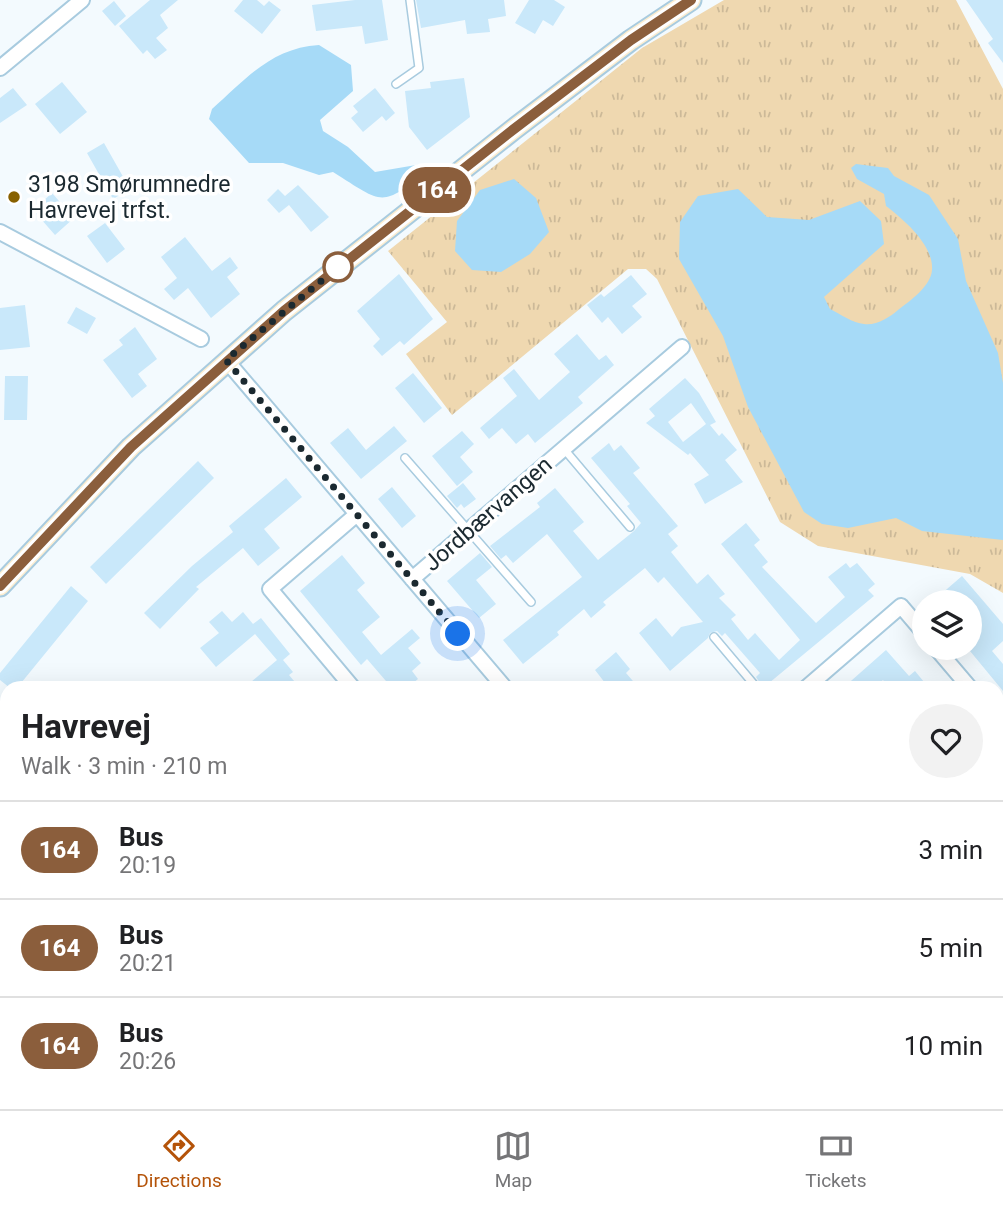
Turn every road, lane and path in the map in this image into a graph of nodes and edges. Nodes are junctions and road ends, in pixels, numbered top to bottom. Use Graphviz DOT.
graph roads {
  1 [pos="82,0"];
  2 [pos="410,0"];
  3 [pos="691,0"];
  4 [pos="0,68"];
  5 [pos="396,84"];
  6 [pos="0,232"];
  7 [pos="201,339"];
  8 [pos="682,347"];
  9 [pos="226,360"];
  10 [pos="564,449"];
  11 [pos="405,458"];
  12 [pos="357,514"];
  13 [pos="630,527"];
  14 [pos="469,531"];
  15 [pos="412,579"];
  16 [pos="0,586"];
  17 [pos="531,602"];
  18 [pos="912,619"];
  19 [pos="714,638"];
  20 [pos="946,660"];
  21 [pos="347,681"];
  22 [pos="499,681"];
  23 [pos="751,681"];
  24 [pos="814,681"];
  25 [pos="964,681"];
  1 -- 4 [label="street"];
  2 -- 5 [label="lane"];
  3 -- 9 [label="street"];
  6 -- 7 [label="street"];
  8 -- 10 [label="street, Jordbærvangen"];
  9 -- 12 [label="street, Jordbærvangen"];
  9 -- 16 [label="street"];
  10 -- 13 [label="lane, Jordbærvangen"];
  10 -- 14 [label="street, Jordbærvangen"];
  11 -- 14 [label="lane"];
  12 -- 15 [label="street, Jordbærvangen"];
  12 -- 21 [label="street"];
  14 -- 15 [label="street, Jordbærvangen"];
  14 -- 17 [label="lane"];
  15 -- 22 [label="street, Jordbærvangen"];
  18 -- 24 [label="street"];
  19 -- 23 [label="lane"];
  20 -- 25 [label="street"];
}
